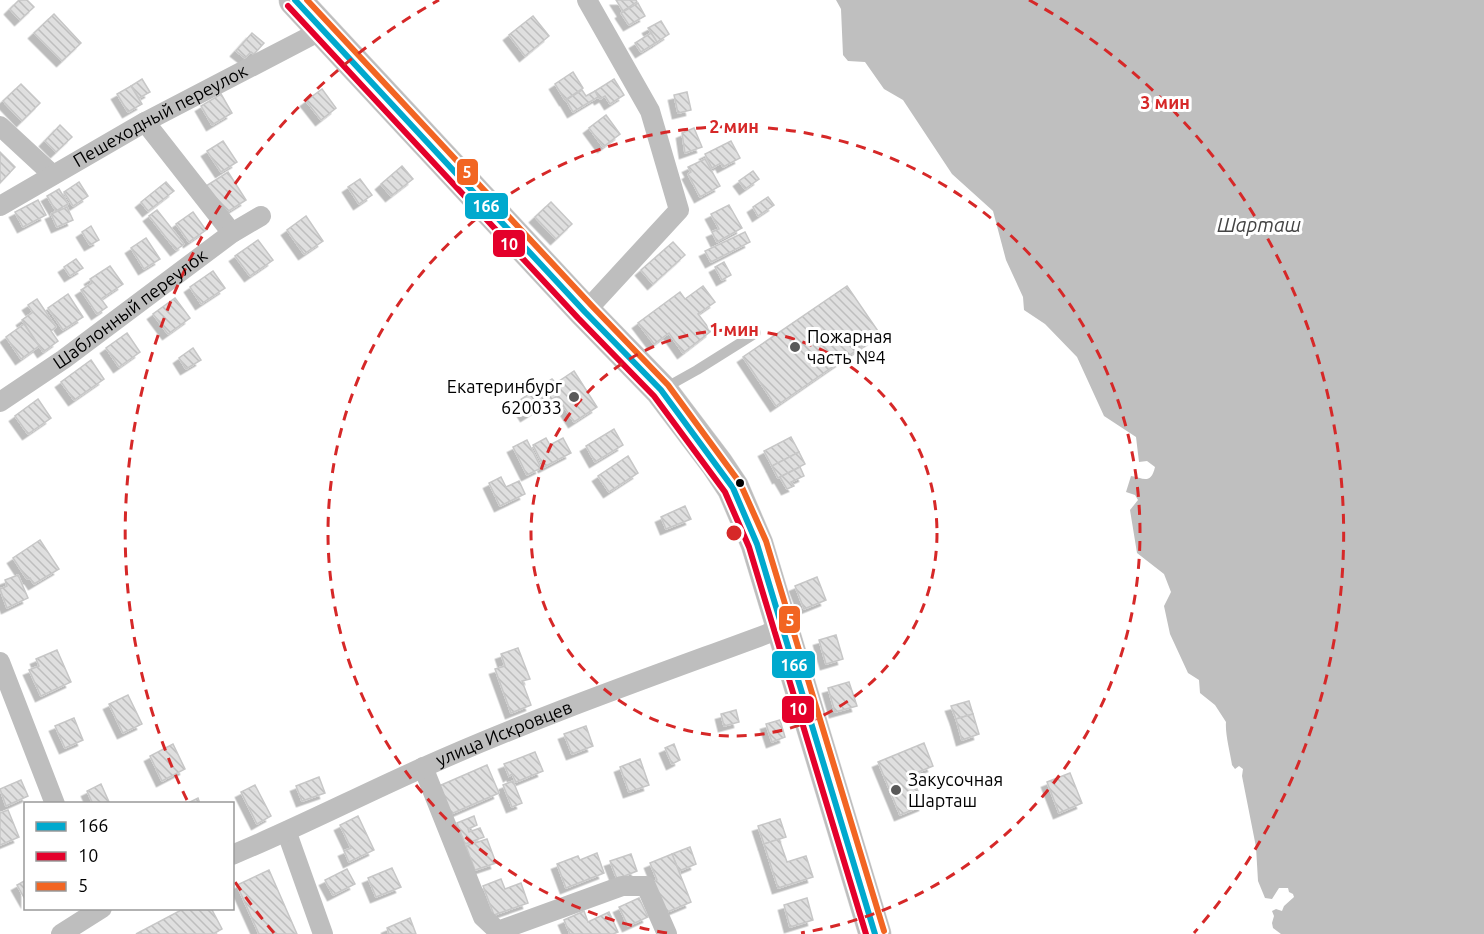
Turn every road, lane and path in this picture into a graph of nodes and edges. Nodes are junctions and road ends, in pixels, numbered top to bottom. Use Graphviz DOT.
graph roads {
  1 [pos="295,0"];
  2 [pos="587,0"];
  3 [pos="324,29"];
  4 [pos="145,122"];
  5 [pos="0,126"];
  6 [pos="53,175"];
  7 [pos="0,206"];
  8 [pos="261,216"];
  9 [pos="231,233"];
  10 [pos="585,312"];
  11 [pos="756,333"];
  12 [pos="661,390"];
  13 [pos="0,402"];
  14 [pos="783,628"];
  15 [pos="0,662"];
  16 [pos="423,767"];
  17 [pos="55,802"];
  18 [pos="286,832"];
  19 [pos="234,854"];
  20 [pos="98,910"];
  21 [pos="65,933"];
  22 [pos="323,934"];
  23 [pos="667,934"];
  24 [pos="875,934"];
  1 -- 3 [label="main road"];
  2 -- 10 [label="street"];
  3 -- 4 [label="street, Пешеходный переулок"];
  3 -- 10 [label="main road"];
  4 -- 6 [label="street, Пешеходный переулок"];
  4 -- 9 [label="street"];
  5 -- 6 [label="street"];
  6 -- 7 [label="street, Пешеходный переулок"];
  8 -- 9 [label="street, Шаблонный переулок"];
  9 -- 13 [label="street, Шаблонный переулок"];
  10 -- 12 [label="main road"];
  11 -- 12 [label="lane"];
  12 -- 14 [label="main road"];
  14 -- 16 [label="street, улица Искровцев"];
  14 -- 24 [label="main road"];
  15 -- 17 [label="street"];
  16 -- 18 [label="street, улица Искровцев"];
  16 -- 23 [label="street"];
  18 -- 19 [label="street, улица Искровцев"];
  18 -- 22 [label="street"];
  20 -- 21 [label="street"];
}
